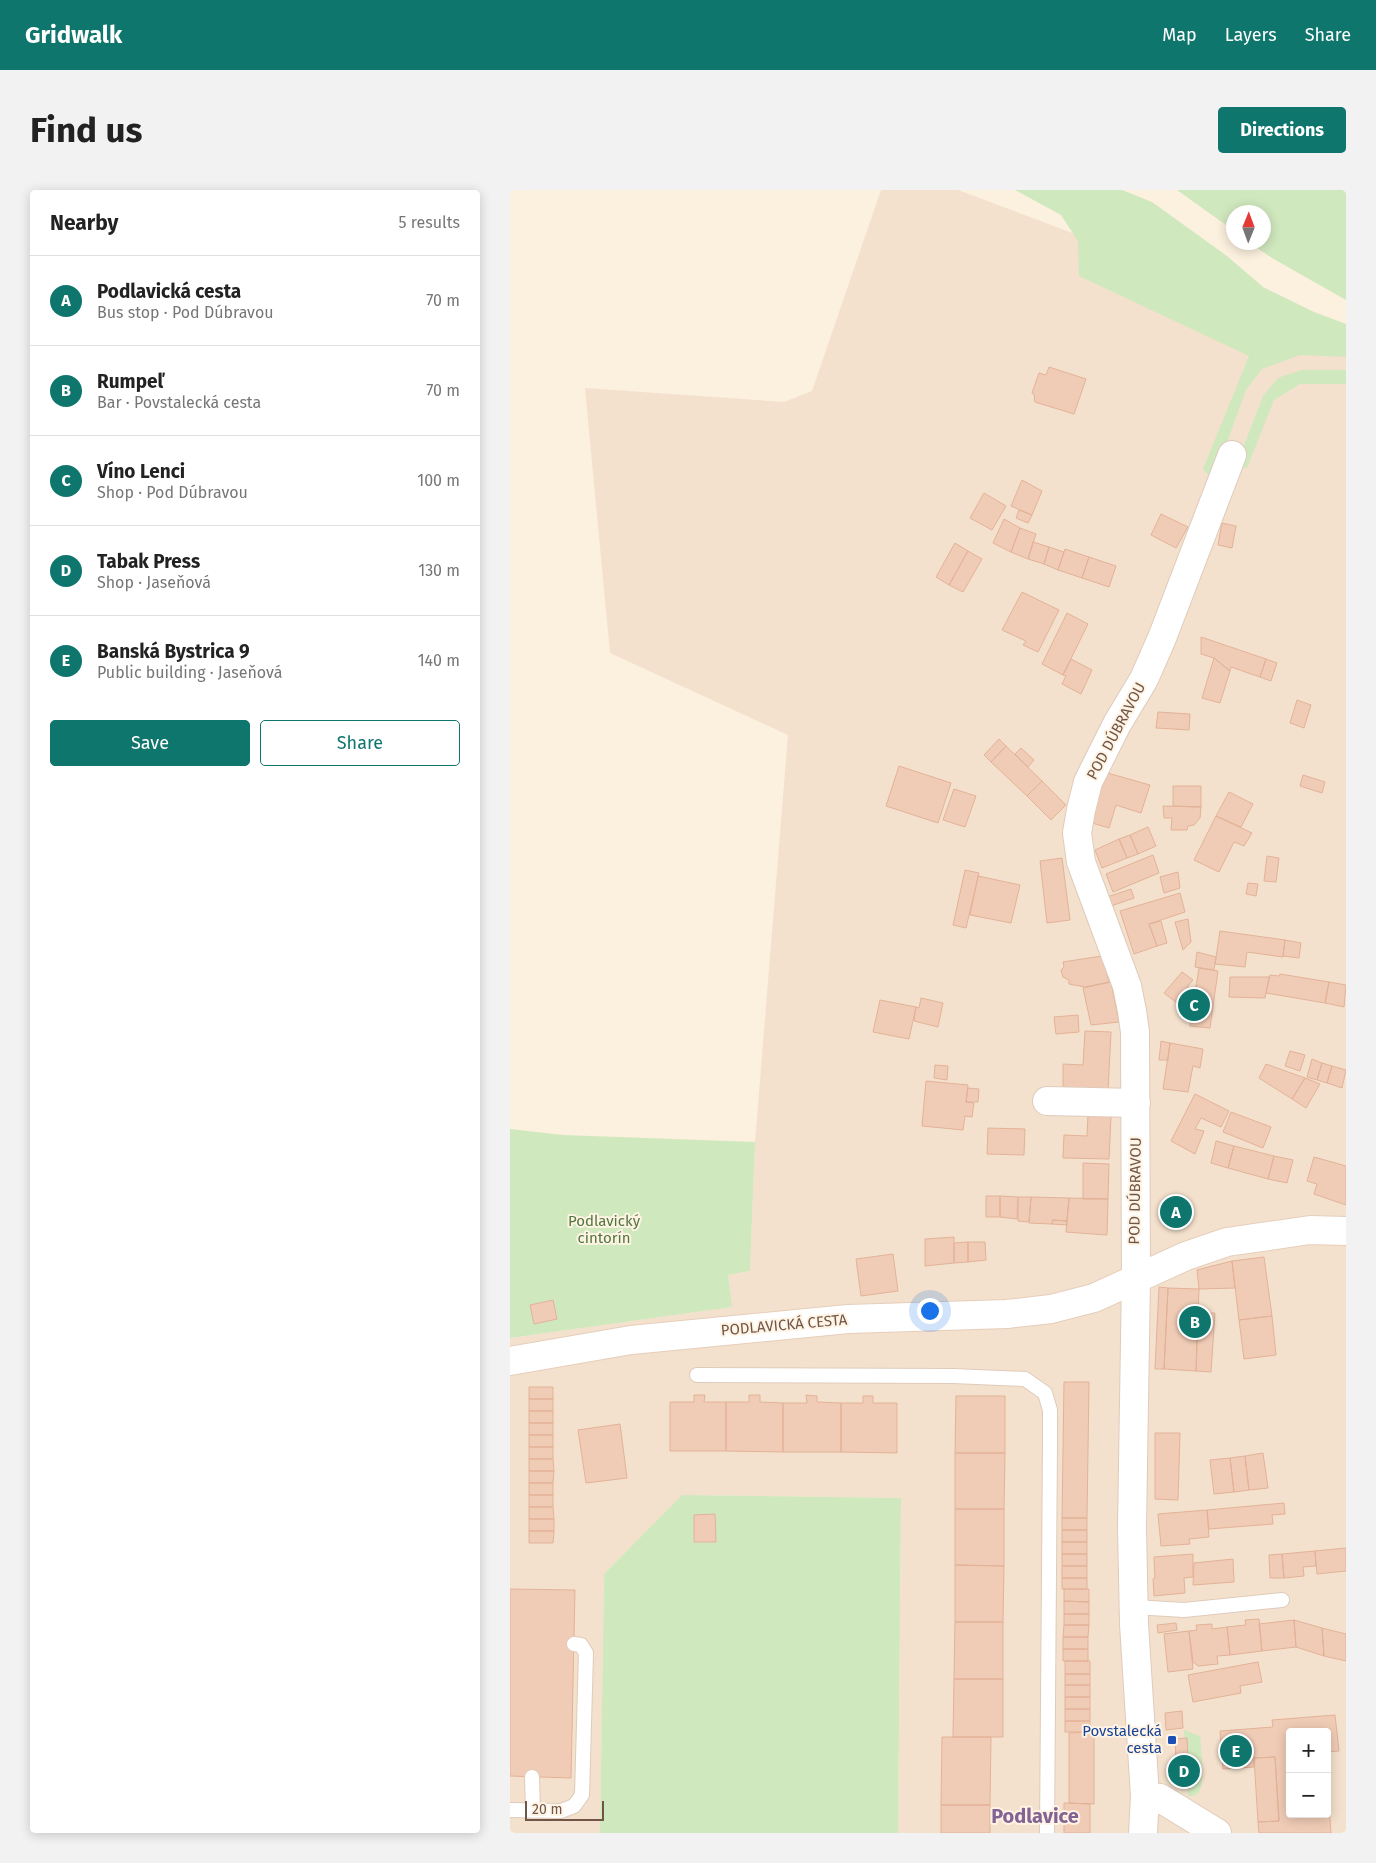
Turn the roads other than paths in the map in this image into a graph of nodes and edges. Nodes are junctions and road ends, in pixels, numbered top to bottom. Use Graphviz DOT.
graph roads {
  1 [pos="1232,455"];
  2 [pos="1046,1101"];
  3 [pos="1136,1103"];
  4 [pos="1346,1231"];
  5 [pos="1136,1278"];
  6 [pos="510,1361"];
  7 [pos="697,1375"];
  8 [pos="1282,1600"];
  9 [pos="1134,1607"];
  10 [pos="574,1644"];
  11 [pos="532,1777"];
  12 [pos="1145,1796"];
  13 [pos="510,1810"];
  14 [pos="533,1811"];
  15 [pos="1047,1833"];
  16 [pos="1143,1833"];
  17 [pos="1218,1833"];
  1 -- 3 [label="street, POD DÚBRAVOU"];
  2 -- 3 [label="street"];
  3 -- 5 [label="street, POD DÚBRAVOU"];
  4 -- 5 [label="street, PODLAVICKÁ CESTA"];
  5 -- 6 [label="street, PODLAVICKÁ CESTA"];
  5 -- 9 [label="street"];
  7 -- 15 [label="lane"];
  8 -- 9 [label="lane"];
  9 -- 12 [label="street"];
  10 -- 14 [label="lane"];
  11 -- 14 [label="lane"];
  12 -- 16 [label="street"];
  12 -- 17 [label="street"];
  13 -- 14 [label="lane"];
}
